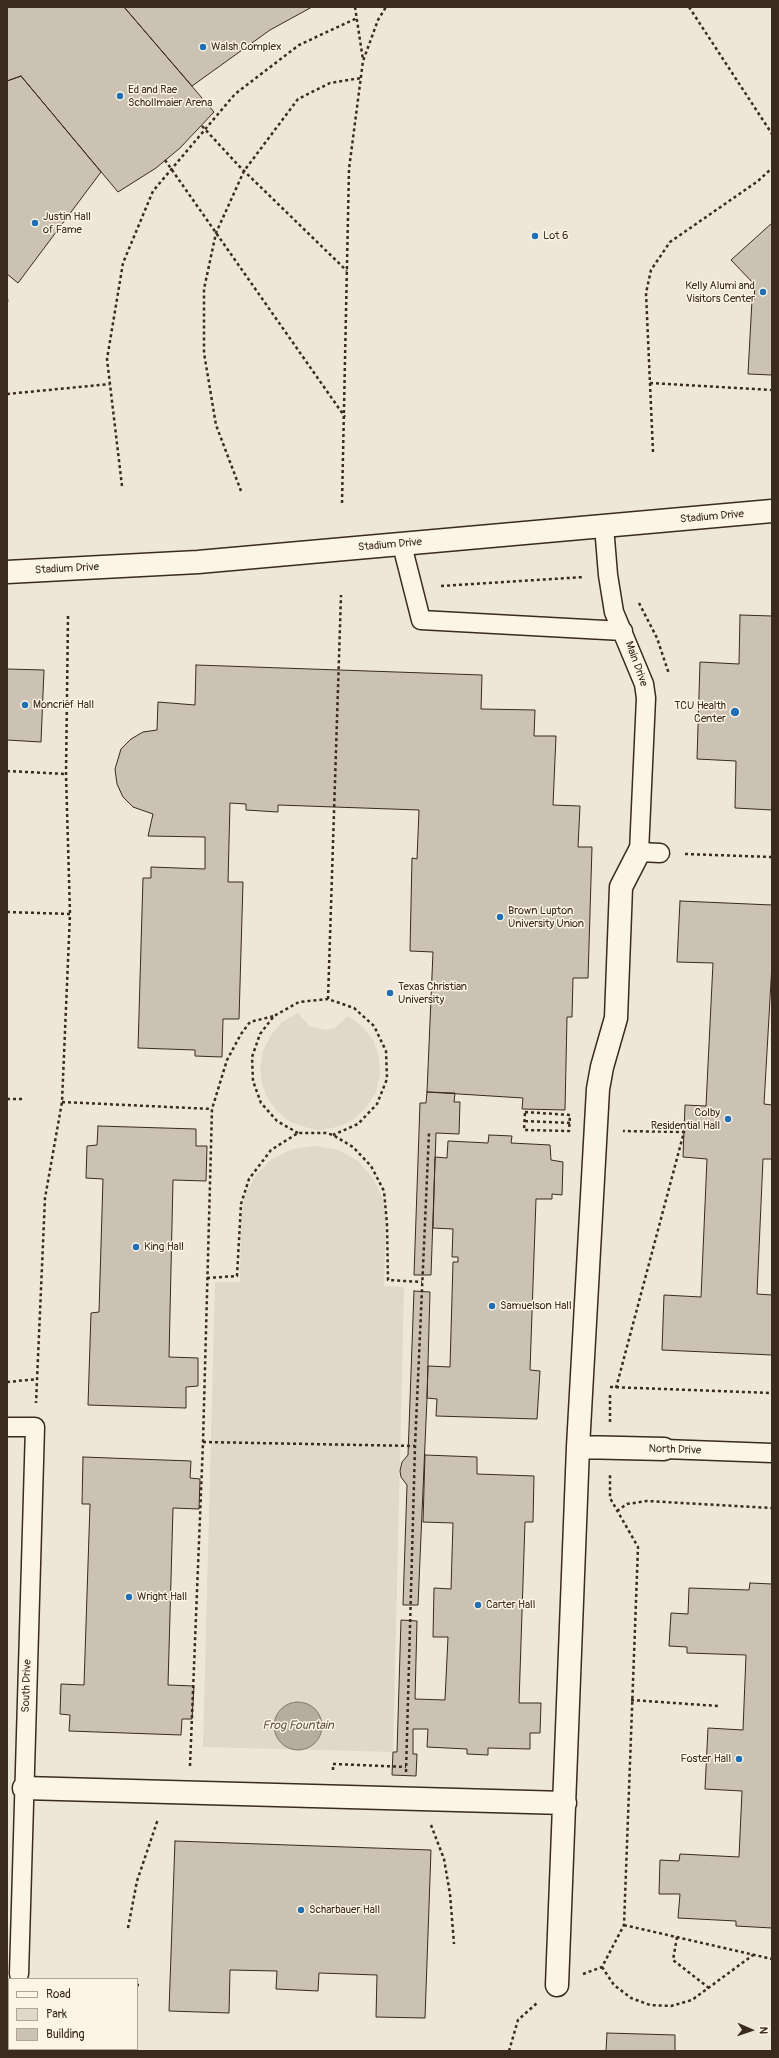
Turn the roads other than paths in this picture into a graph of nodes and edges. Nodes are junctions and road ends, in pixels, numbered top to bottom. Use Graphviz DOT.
graph roads {
  1 [pos="772,511"];
  2 [pos="604,526"];
  3 [pos="402,544"];
  4 [pos="7,572"];
  5 [pos="623,631"];
  6 [pos="650,852"];
  7 [pos="7,1427"];
  8 [pos="578,1447"];
  9 [pos="664,1449"];
  10 [pos="772,1453"];
  11 [pos="24,1788"];
  12 [pos="565,1803"];
  13 [pos="19,1974"];
  14 [pos="557,1985"];
  1 -- 2 [label="street, Stadium Drive"];
  2 -- 3 [label="street, Stadium Drive"];
  2 -- 5 [label="lane, Main Drive"];
  3 -- 4 [label="street, Stadium Drive"];
  3 -- 5 [label="lane"];
  5 -- 6 [label="lane, Main Drive"];
  6 -- 8 [label="street"];
  7 -- 11 [label="lane, South Drive"];
  8 -- 9 [label="street, North Drive"];
  8 -- 12 [label="street"];
  9 -- 10 [label="lane, North Drive"];
  11 -- 12 [label="street"];
  11 -- 13 [label="lane, South Drive"];
  12 -- 14 [label="street"];
}
